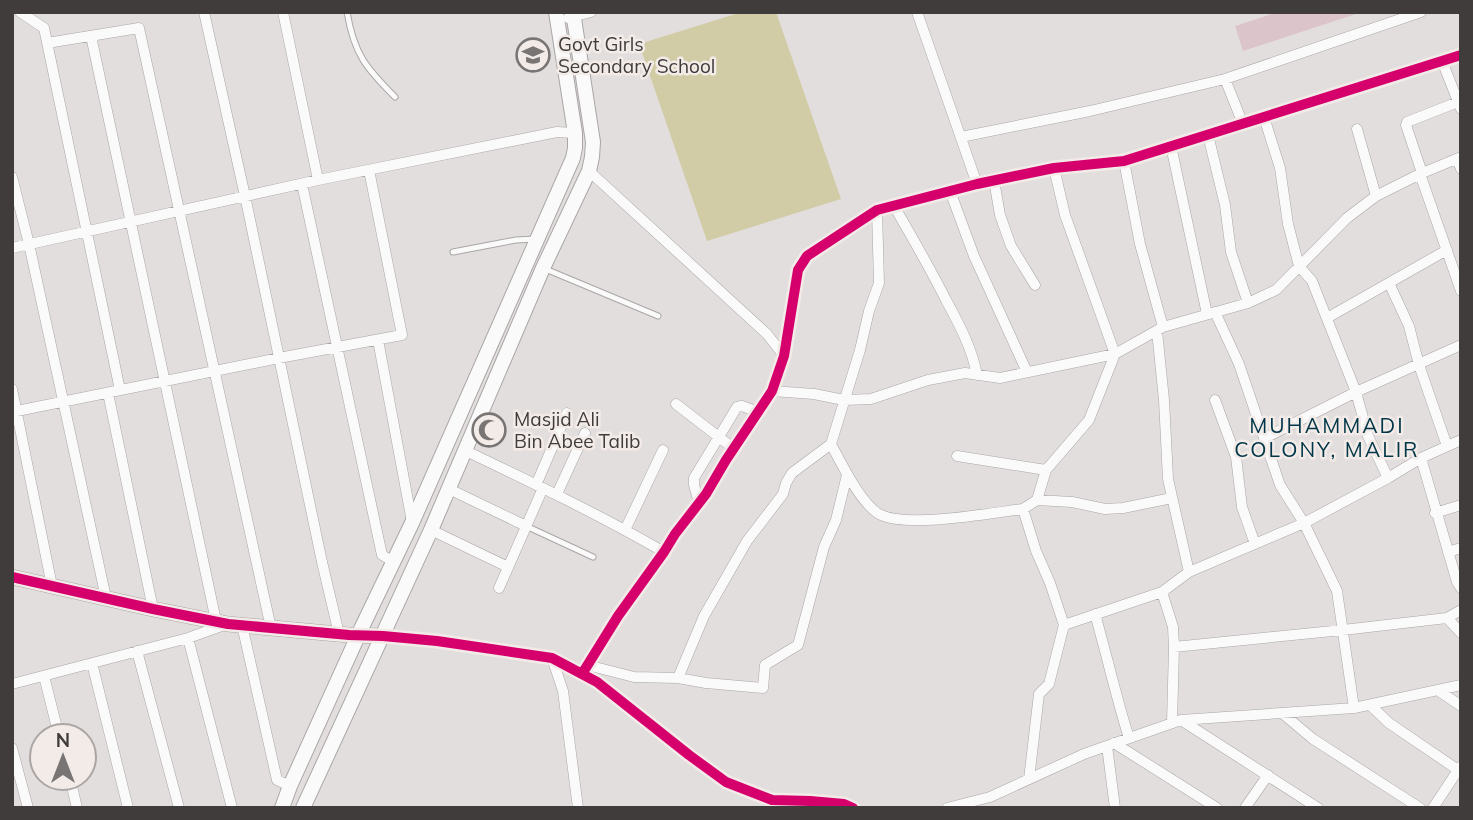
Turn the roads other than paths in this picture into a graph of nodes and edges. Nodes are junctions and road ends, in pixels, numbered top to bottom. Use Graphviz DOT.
graph roads {
  1 [pos="20,12"];
  2 [pos="204,12"];
  3 [pos="283,12"];
  4 [pos="347,12"];
  5 [pos="591,12"];
  6 [pos="917,12"];
  7 [pos="1421,12"];
  8 [pos="573,15"];
  9 [pos="556,17"];
  10 [pos="92,36"];
  11 [pos="47,43"];
  12 [pos="1461,55"];
  13 [pos="1442,61"];
  14 [pos="1225,79"];
  15 [pos="395,97"];
  16 [pos="1459,106"];
  17 [pos="1264,117"];
  18 [pos="1243,124"];
  19 [pos="1357,129"];
  20 [pos="575,133"];
  21 [pos="1208,135"];
  22 [pos="961,137"];
  23 [pos="1171,146"];
  24 [pos="1124,161"];
  25 [pos="1460,162"];
  26 [pos="1054,168"];
  27 [pos="369,170"];
  28 [pos="589,171"];
  29 [pos="1421,174"];
  30 [pos="12,177"];
  31 [pos="318,180"];
  32 [pos="994,180"];
  33 [pos="302,184"];
  34 [pos="977,184"];
  35 [pos="950,191"];
  36 [pos="246,196"];
  37 [pos="1376,196"];
  38 [pos="894,206"];
  39 [pos="877,210"];
  40 [pos="179,211"];
  41 [pos="131,221"];
  42 [pos="86,231"];
  43 [pos="538,239"];
  44 [pos="29,244"];
  45 [pos="12,248"];
  46 [pos="1447,250"];
  47 [pos="453,253"];
  48 [pos="1299,266"];
  49 [pos="544,268"];
  50 [pos="1389,283"];
  51 [pos="1035,285"];
  52 [pos="1461,291"];
  53 [pos="1248,303"];
  54 [pos="506,309"];
  55 [pos="1211,313"];
  56 [pos="523,316"];
  57 [pos="658,316"];
  58 [pos="1327,318"];
  59 [pos="1160,329"];
  60 [pos="378,340"];
  61 [pos="1461,345"];
  62 [pos="337,347"];
  63 [pos="1115,355"];
  64 [pos="784,356"];
  65 [pos="279,358"];
  66 [pos="1419,365"];
  67 [pos="215,371"];
  68 [pos="1027,372"];
  69 [pos="977,375"];
  70 [pos="165,381"];
  71 [pos="12,389"];
  72 [pos="120,390"];
  73 [pos="772,391"];
  74 [pos="1356,391"];
  75 [pos="108,393"];
  76 [pos="844,400"];
  77 [pos="1215,400"];
  78 [pos="63,402"];
  79 [pos="676,404"];
  80 [pos="15,412"];
  81 [pos="758,412"];
  82 [pos="567,413"];
  83 [pos="585,433"];
  84 [pos="719,437"];
  85 [pos="1265,438"];
  86 [pos="1461,440"];
  87 [pos="831,444"];
  88 [pos="1447,446"];
  89 [pos="733,448"];
  90 [pos="663,450"];
  91 [pos="466,451"];
  92 [pos="957,456"];
  93 [pos="1420,458"];
  94 [pos="1046,470"];
  95 [pos="848,475"];
  96 [pos="1388,478"];
  97 [pos="540,486"];
  98 [pos="449,489"];
  99 [pos="557,494"];
  100 [pos="1172,498"];
  101 [pos="1037,500"];
  102 [pos="699,503"];
  103 [pos="1461,505"];
  104 [pos="1023,509"];
  105 [pos="1435,513"];
  106 [pos="412,523"];
  107 [pos="1304,523"];
  108 [pos="526,526"];
  109 [pos="431,530"];
  110 [pos="625,530"];
  111 [pos="1255,544"];
  112 [pos="1461,548"];
  113 [pos="664,552"];
  114 [pos="1448,552"];
  115 [pos="593,557"];
  116 [pos="394,562"];
  117 [pos="508,567"];
  118 [pos="1189,572"];
  119 [pos="12,577"];
  120 [pos="52,586"];
  121 [pos="499,588"];
  122 [pos="1461,588"];
  123 [pos="1162,592"];
  124 [pos="106,598"];
  125 [pos="153,609"];
  126 [pos="1461,610"];
  127 [pos="1095,614"];
  128 [pos="1447,618"];
  129 [pos="229,623"];
  130 [pos="1064,625"];
  131 [pos="271,628"];
  132 [pos="1343,630"];
  133 [pos="1461,633"];
  134 [pos="340,634"];
  135 [pos="359,635"];
  136 [pos="383,636"];
  137 [pos="188,638"];
  138 [pos="1174,647"];
  139 [pos="137,651"];
  140 [pos="552,658"];
  141 [pos="92,663"];
  142 [pos="584,670"];
  143 [pos="44,676"];
  144 [pos="678,678"];
  145 [pos="12,684"];
  146 [pos="1461,685"];
  147 [pos="1439,691"];
  148 [pos="1370,705"];
  149 [pos="1461,706"];
  150 [pos="1354,708"];
  151 [pos="1282,713"];
  152 [pos="56,722"];
  153 [pos="1177,722"];
  154 [pos="1129,738"];
  155 [pos="1111,744"];
  156 [pos="12,748"];
  157 [pos="1460,769"];
  158 [pos="1268,775"];
  159 [pos="1029,779"];
  160 [pos="290,786"];
  161 [pos="28,808"];
  162 [pos="128,808"];
  163 [pos="179,808"];
  164 [pos="232,808"];
  165 [pos="282,808"];
  166 [pos="303,808"];
  167 [pos="578,808"];
  168 [pos="853,808"];
  169 [pos="947,808"];
  170 [pos="1115,808"];
  171 [pos="1217,808"];
  172 [pos="1245,808"];
  173 [pos="1318,808"];
  174 [pos="1420,808"];
  175 [pos="1433,808"];
  1 -- 11 [label="street"];
  2 -- 36 [label="street"];
  3 -- 31 [label="street"];
  4 -- 15 [label="lane"];
  5 -- 8 [label="street"];
  6 -- 22 [label="street"];
  7 -- 14 [label="street"];
  8 -- 9 [label="street"];
  8 -- 28 [label="main road"];
  9 -- 20 [label="main road"];
  10 -- 11 [label="street"];
  10 -- 40 [label="street"];
  10 -- 41 [label="street"];
  11 -- 42 [label="street"];
  12 -- 13 [label="street"];
  13 -- 16 [label="street"];
  13 -- 17 [label="street"];
  14 -- 18 [label="street"];
  14 -- 22 [label="street"];
  16 -- 29 [label="street"];
  17 -- 18 [label="street"];
  17 -- 48 [label="street"];
  18 -- 21 [label="street"];
  19 -- 37 [label="street"];
  20 -- 27 [label="street"];
  20 -- 43 [label="main road"];
  21 -- 23 [label="street"];
  21 -- 53 [label="street"];
  22 -- 34 [label="street"];
  23 -- 24 [label="street"];
  23 -- 55 [label="street"];
  24 -- 26 [label="street"];
  24 -- 59 [label="street"];
  25 -- 29 [label="street"];
  26 -- 32 [label="street"];
  26 -- 63 [label="street"];
  27 -- 31 [label="street"];
  27 -- 60 [label="street"];
  28 -- 49 [label="main road"];
  28 -- 64 [label="street"];
  29 -- 37 [label="street"];
  29 -- 46 [label="street"];
  30 -- 44 [label="street"];
  31 -- 33 [label="street"];
  32 -- 34 [label="street"];
  32 -- 51 [label="street"];
  33 -- 36 [label="street"];
  33 -- 62 [label="street"];
  34 -- 35 [label="street"];
  35 -- 38 [label="street"];
  35 -- 68 [label="street"];
  36 -- 40 [label="street"];
  36 -- 65 [label="street"];
  37 -- 48 [label="street"];
  38 -- 39 [label="street"];
  38 -- 69 [label="street"];
  39 -- 64 [label="street"];
  39 -- 76 [label="street"];
  40 -- 41 [label="street"];
  40 -- 67 [label="street"];
  41 -- 42 [label="street"];
  41 -- 70 [label="street"];
  42 -- 44 [label="street"];
  42 -- 72 [label="street"];
  43 -- 47 [label="lane"];
  43 -- 54 [label="main road"];
  44 -- 45 [label="street"];
  44 -- 78 [label="street"];
  46 -- 50 [label="street"];
  46 -- 52 [label="street"];
  48 -- 53 [label="street"];
  48 -- 58 [label="street"];
  49 -- 56 [label="main road"];
  49 -- 57 [label="lane"];
  50 -- 58 [label="street"];
  50 -- 66 [label="street"];
  53 -- 55 [label="street"];
  54 -- 56 [label="main road"];
  54 -- 106 [label="main road"];
  55 -- 59 [label="street"];
  55 -- 85 [label="street"];
  56 -- 91 [label="main road"];
  58 -- 74 [label="street"];
  59 -- 63 [label="street"];
  59 -- 100 [label="street"];
  60 -- 62 [label="street"];
  60 -- 106 [label="street"];
  61 -- 66 [label="street"];
  62 -- 65 [label="street"];
  62 -- 116 [label="street"];
  63 -- 68 [label="street"];
  63 -- 94 [label="street"];
  64 -- 73 [label="street"];
  65 -- 67 [label="street"];
  65 -- 134 [label="street"];
  66 -- 74 [label="street"];
  66 -- 88 [label="street"];
  67 -- 70 [label="street"];
  67 -- 131 [label="street"];
  68 -- 69 [label="street"];
  69 -- 76 [label="street"];
  70 -- 72 [label="street"];
  70 -- 129 [label="street"];
  71 -- 80 [label="street"];
  72 -- 75 [label="street"];
  73 -- 76 [label="street"];
  73 -- 81 [label="street"];
  74 -- 85 [label="street"];
  74 -- 96 [label="street"];
  75 -- 78 [label="street"];
  75 -- 125 [label="street"];
  76 -- 87 [label="street"];
  77 -- 111 [label="street"];
  78 -- 80 [label="street"];
  78 -- 124 [label="street"];
  79 -- 84 [label="street"];
  80 -- 120 [label="street"];
  81 -- 84 [label="street"];
  81 -- 89 [label="street"];
  82 -- 97 [label="street"];
  83 -- 99 [label="street"];
  84 -- 89 [label="street"];
  84 -- 102 [label="street"];
  85 -- 107 [label="street"];
  86 -- 88 [label="street"];
  87 -- 95 [label="street"];
  87 -- 144 [label="street"];
  88 -- 93 [label="street"];
  89 -- 102 [label="street"];
  90 -- 110 [label="street"];
  91 -- 97 [label="street"];
  91 -- 98 [label="main road"];
  92 -- 94 [label="street"];
  93 -- 96 [label="street"];
  93 -- 105 [label="street"];
  94 -- 101 [label="street"];
  95 -- 104 [label="street"];
  95 -- 144 [label="street"];
  96 -- 107 [label="street"];
  97 -- 99 [label="street"];
  97 -- 108 [label="street"];
  98 -- 108 [label="street"];
  98 -- 109 [label="main road"];
  99 -- 110 [label="street"];
  100 -- 101 [label="street"];
  100 -- 118 [label="street"];
  101 -- 104 [label="street"];
  102 -- 113 [label="street"];
  103 -- 105 [label="street"];
  104 -- 130 [label="street"];
  105 -- 114 [label="street"];
  106 -- 116 [label="main road"];
  107 -- 111 [label="street"];
  107 -- 132 [label="street"];
  108 -- 115 [label="lane"];
  108 -- 117 [label="street"];
  109 -- 117 [label="street"];
  109 -- 136 [label="main road"];
  110 -- 113 [label="street"];
  111 -- 118 [label="street"];
  112 -- 114 [label="street"];
  113 -- 142 [label="street"];
  114 -- 122 [label="street"];
  116 -- 135 [label="main road"];
  117 -- 121 [label="street"];
  118 -- 123 [label="street"];
  119 -- 120 [label="main road"];
  120 -- 124 [label="main road"];
  123 -- 127 [label="street"];
  123 -- 138 [label="street"];
  124 -- 125 [label="main road"];
  125 -- 129 [label="main road"];
  126 -- 128 [label="street"];
  127 -- 130 [label="street"];
  127 -- 154 [label="street"];
  128 -- 132 [label="street"];
  128 -- 133 [label="street"];
  129 -- 131 [label="main road"];
  129 -- 137 [label="street"];
  129 -- 160 [label="street"];
  130 -- 159 [label="street"];
  131 -- 134 [label="main road"];
  132 -- 138 [label="street"];
  132 -- 150 [label="street"];
  134 -- 135 [label="main road"];
  135 -- 136 [label="main road"];
  135 -- 160 [label="main road"];
  136 -- 140 [label="street"];
  136 -- 166 [label="main road"];
  137 -- 139 [label="street"];
  137 -- 164 [label="street"];
  138 -- 153 [label="street"];
  139 -- 141 [label="street"];
  139 -- 163 [label="street"];
  140 -- 142 [label="street"];
  140 -- 167 [label="street"];
  141 -- 143 [label="street"];
  141 -- 162 [label="street"];
  142 -- 144 [label="street"];
  142 -- 168 [label="street"];
  143 -- 145 [label="street"];
  143 -- 152 [label="street"];
  146 -- 147 [label="street"];
  147 -- 148 [label="street"];
  147 -- 149 [label="street"];
  148 -- 150 [label="street"];
  148 -- 157 [label="street"];
  150 -- 151 [label="street"];
  151 -- 153 [label="street"];
  151 -- 174 [label="street"];
  153 -- 154 [label="street"];
  153 -- 158 [label="street"];
  154 -- 155 [label="street"];
  155 -- 159 [label="street"];
  155 -- 170 [label="street"];
  155 -- 171 [label="street"];
  156 -- 161 [label="street"];
  157 -- 175 [label="street"];
  158 -- 172 [label="street"];
  158 -- 173 [label="street"];
  159 -- 169 [label="street"];
  160 -- 165 [label="main road"];
}
